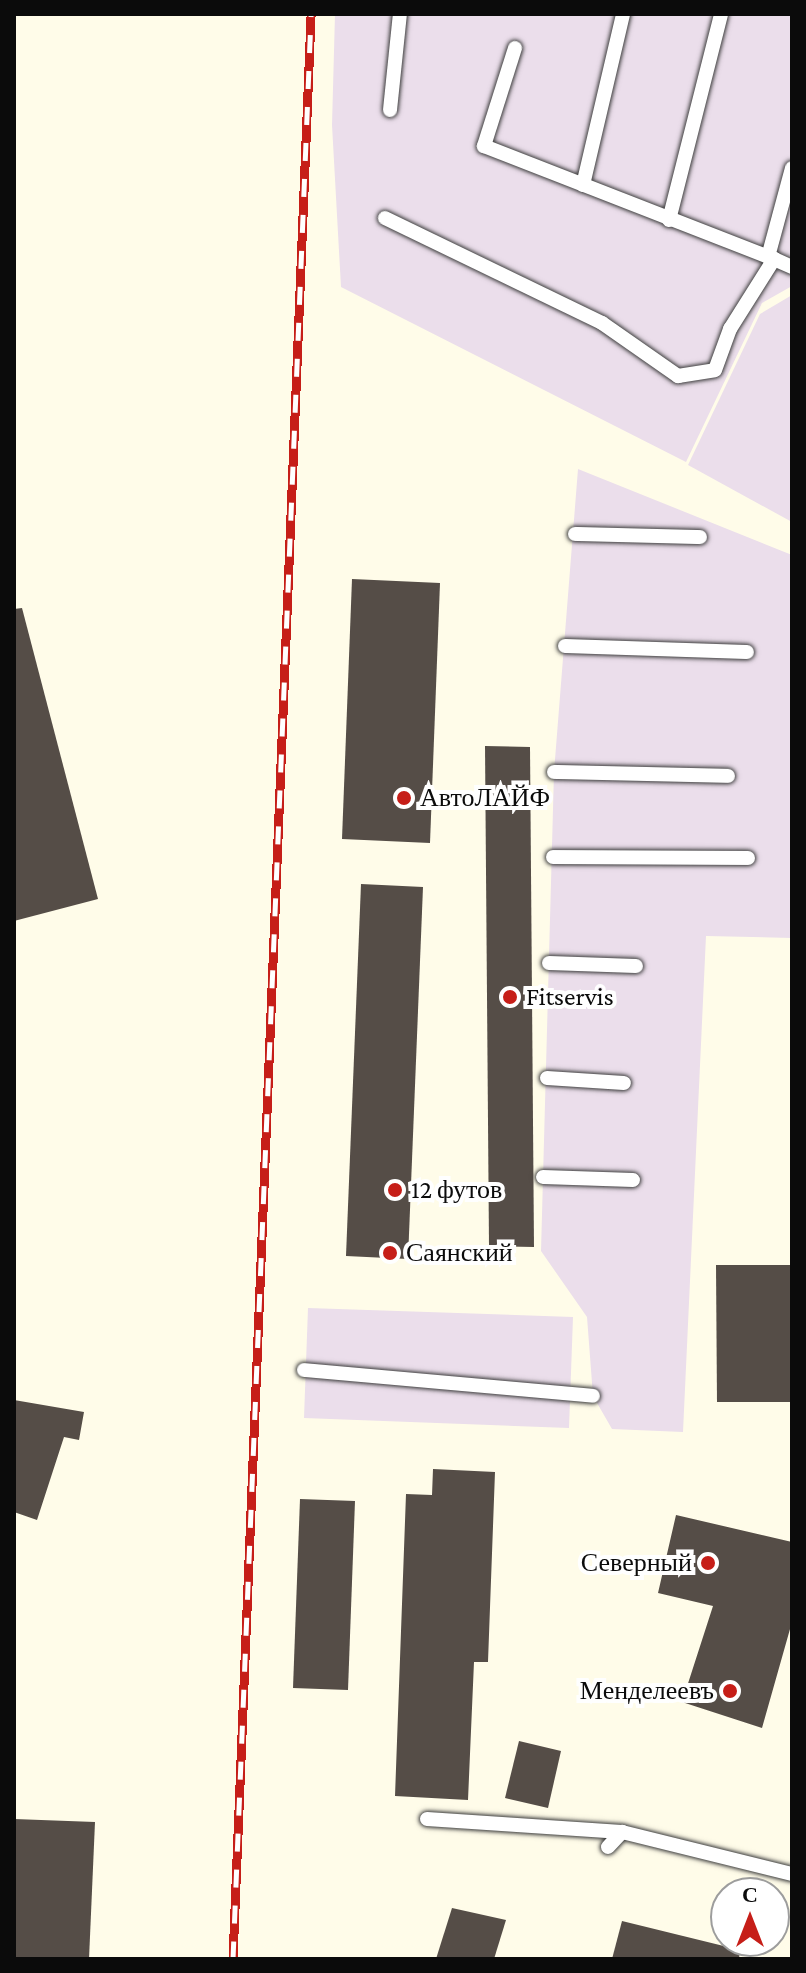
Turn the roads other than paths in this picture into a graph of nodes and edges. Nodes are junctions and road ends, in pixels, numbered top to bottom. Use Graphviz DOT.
graph roads {
  1 [pos="400,14"];
  2 [pos="623,14"];
  3 [pos="721,14"];
  4 [pos="515,48"];
  5 [pos="390,110"];
  6 [pos="792,168"];
  7 [pos="583,185"];
  8 [pos="385,218"];
  9 [pos="669,220"];
  10 [pos="771,258"];
  11 [pos="792,267"];
  12 [pos="575,534"];
  13 [pos="700,537"];
  14 [pos="565,646"];
  15 [pos="747,652"];
  16 [pos="554,772"];
  17 [pos="728,776"];
  18 [pos="553,857"];
  19 [pos="748,858"];
  20 [pos="549,963"];
  21 [pos="636,966"];
  22 [pos="547,1078"];
  23 [pos="624,1083"];
  24 [pos="543,1177"];
  25 [pos="633,1180"];
  26 [pos="304,1370"];
  27 [pos="593,1396"];
  28 [pos="427,1819"];
  29 [pos="622,1832"];
  30 [pos="608,1847"];
  31 [pos="792,1874"];
  1 -- 5 [label="lane"];
  2 -- 7 [label="lane"];
  3 -- 9 [label="lane"];
  4 -- 7 [label="lane"];
  6 -- 10 [label="lane"];
  7 -- 9 [label="lane"];
  8 -- 10 [label="lane"];
  9 -- 10 [label="lane"];
  10 -- 11 [label="lane"];
  12 -- 13 [label="lane"];
  14 -- 15 [label="lane"];
  16 -- 17 [label="lane"];
  18 -- 19 [label="lane"];
  20 -- 21 [label="lane"];
  22 -- 23 [label="lane"];
  24 -- 25 [label="lane"];
  26 -- 27 [label="lane"];
  28 -- 29 [label="lane"];
  29 -- 30 [label="lane"];
  29 -- 31 [label="lane"];
}
